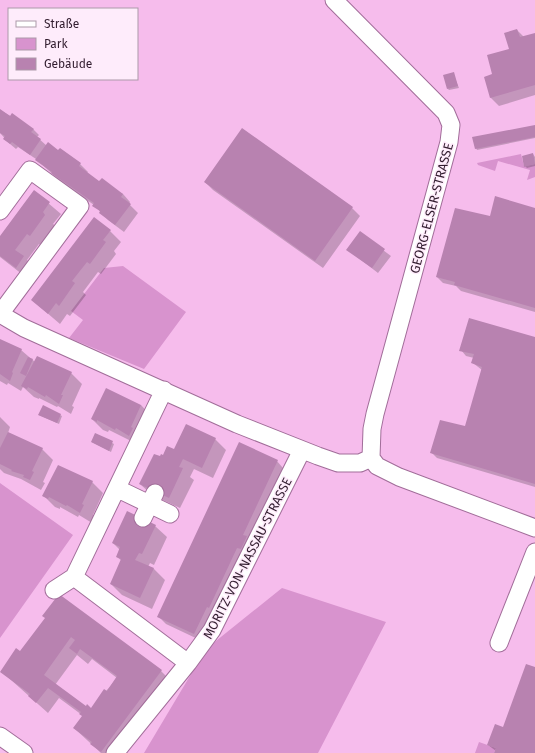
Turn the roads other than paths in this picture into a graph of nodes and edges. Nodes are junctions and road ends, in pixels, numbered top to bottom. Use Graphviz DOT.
graph roads {
  1 [pos="334,0"];
  2 [pos="0,210"];
  3 [pos="0,314"];
  4 [pos="164,390"];
  5 [pos="302,450"];
  6 [pos="371,458"];
  7 [pos="118,489"];
  8 [pos="170,514"];
  9 [pos="535,528"];
  10 [pos="535,552"];
  11 [pos="74,577"];
  12 [pos="54,590"];
  13 [pos="499,643"];
  14 [pos="188,663"];
  15 [pos="0,736"];
  16 [pos="24,753"];
  17 [pos="115,753"];
  1 -- 6 [label="street, GEORG-ELSER-STRASSE"];
  2 -- 3 [label="street"];
  3 -- 4 [label="street"];
  4 -- 5 [label="street"];
  4 -- 7 [label="street"];
  5 -- 6 [label="street"];
  5 -- 14 [label="street, MORITZ-VON-NASSAU-STRASSE"];
  6 -- 9 [label="street"];
  7 -- 8 [label="street"];
  7 -- 11 [label="street"];
  10 -- 13 [label="street"];
  11 -- 12 [label="street"];
  11 -- 14 [label="street"];
  14 -- 17 [label="street, MORITZ-VON-NASSAU-STRASSE"];
  15 -- 16 [label="street"];
}
